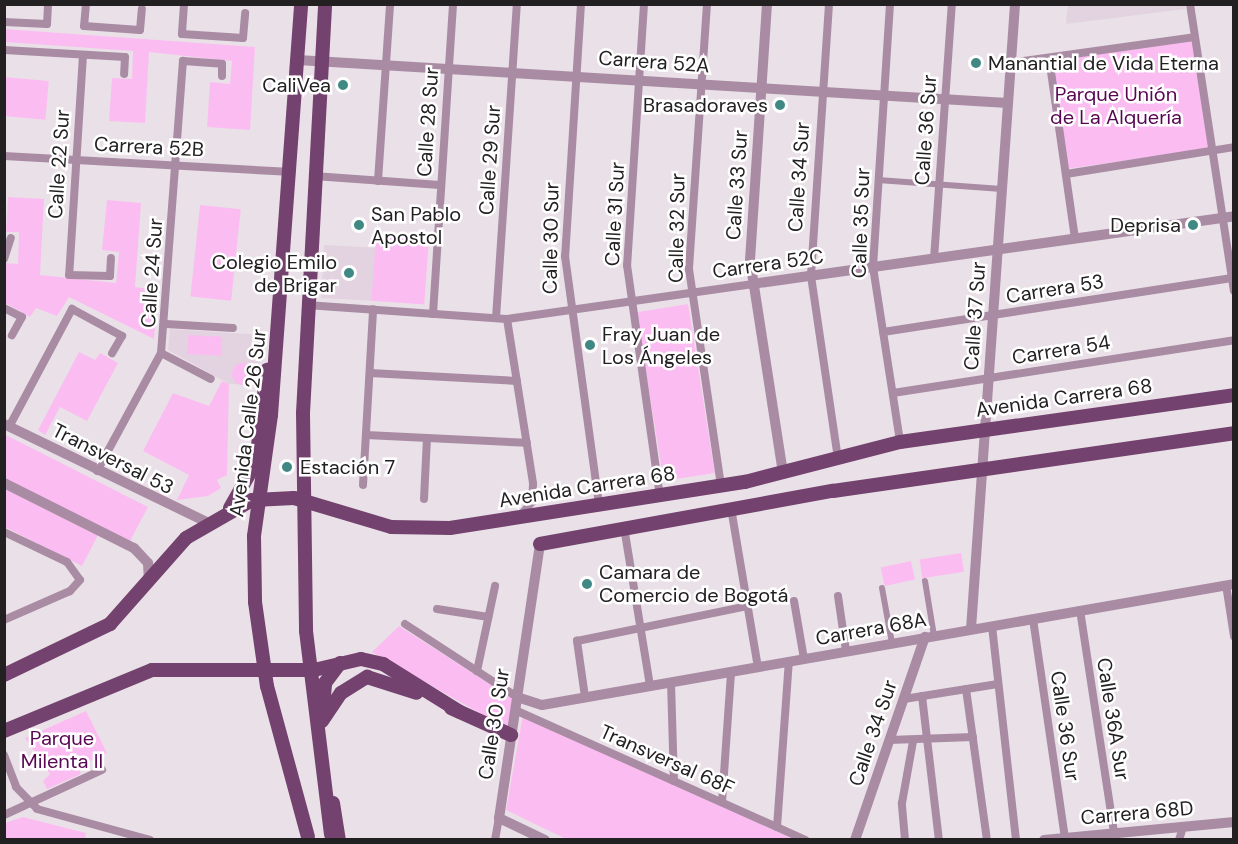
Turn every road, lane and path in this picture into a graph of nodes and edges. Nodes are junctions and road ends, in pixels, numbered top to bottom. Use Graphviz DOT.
graph roads {
  1 [pos="48,4"];
  2 [pos="86,4"];
  3 [pos="184,4"];
  4 [pos="301,4"];
  5 [pos="325,4"];
  6 [pos="390,4"];
  7 [pos="453,4"];
  8 [pos="517,4"];
  9 [pos="581,4"];
  10 [pos="644,4"];
  11 [pos="707,4"];
  12 [pos="767,4"];
  13 [pos="829,4"];
  14 [pos="890,4"];
  15 [pos="952,4"];
  16 [pos="1014,4"];
  17 [pos="1190,4"];
  18 [pos="142,9"];
  19 [pos="245,13"];
  20 [pos="4,22"];
  21 [pos="1194,37"];
  22 [pos="4,50"];
  23 [pos="83,55"];
  24 [pos="1049,58"];
  25 [pos="298,60"];
  26 [pos="321,61"];
  27 [pos="1010,63"];
  28 [pos="386,64"];
  29 [pos="449,67"];
  30 [pos="513,71"];
  31 [pos="124,74"];
  32 [pos="576,75"];
  33 [pos="222,76"];
  34 [pos="640,79"];
  35 [pos="701,83"];
  36 [pos="762,87"];
  37 [pos="823,91"];
  38 [pos="884,95"];
  39 [pos="945,99"];
  40 [pos="1008,103"];
  41 [pos="1233,147"];
  42 [pos="1212,151"];
  43 [pos="4,156"];
  44 [pos="76,160"];
  45 [pos="176,166"];
  46 [pos="292,172"];
  47 [pos="1066,174"];
  48 [pos="314,176"];
  49 [pos="878,180"];
  50 [pos="378,181"];
  51 [pos="939,184"];
  52 [pos="440,185"];
  53 [pos="1002,189"];
  54 [pos="1228,217"];
  55 [pos="11,238"];
  56 [pos="1075,239"];
  57 [pos="998,250"];
  58 [pos="285,255"];
  59 [pos="111,258"];
  60 [pos="6,259"];
  61 [pos="934,259"];
  62 [pos="873,267"];
  63 [pos="811,276"];
  64 [pos="1232,278"];
  65 [pos="752,284"];
  66 [pos="1233,291"];
  67 [pos="693,292"];
  68 [pos="632,302"];
  69 [pos="306,305"];
  70 [pos="4,308"];
  71 [pos="373,309"];
  72 [pos="568,312"];
  73 [pos="433,314"];
  74 [pos="993,315"];
  75 [pos="496,318"];
  76 [pos="507,320"];
  77 [pos="166,324"];
  78 [pos="233,328"];
  79 [pos="883,332"];
  80 [pos="12,335"];
  81 [pos="1233,340"];
  82 [pos="112,353"];
  83 [pos="161,353"];
  84 [pos="369,373"];
  85 [pos="989,378"];
  86 [pos="210,379"];
  87 [pos="517,381"];
  88 [pos="893,393"];
  89 [pos="1233,395"];
  90 [pos="7,425"];
  91 [pos="985,428"];
  92 [pos="1233,433"];
  93 [pos="366,435"];
  94 [pos="427,438"];
  95 [pos="900,442"];
  96 [pos="527,443"];
  97 [pos="838,458"];
  98 [pos="982,468"];
  99 [pos="97,471"];
  100 [pos="783,473"];
  101 [pos="4,483"];
  102 [pos="363,485"];
  103 [pos="721,486"];
  104 [pos="660,496"];
  105 [pos="424,499"];
  106 [pos="599,506"];
  107 [pos="731,508"];
  108 [pos="228,510"];
  109 [pos="517,518"];
  110 [pos="207,522"];
  111 [pos="624,527"];
  112 [pos="4,532"];
  113 [pos="540,544"];
  114 [pos="925,581"];
  115 [pos="149,584"];
  116 [pos="1230,584"];
  117 [pos="495,586"];
  118 [pos="882,588"];
  119 [pos="838,596"];
  120 [pos="794,601"];
  121 [pos="748,606"];
  122 [pos="436,609"];
  123 [pos="1080,610"];
  124 [pos="488,617"];
  125 [pos="1032,619"];
  126 [pos="4,620"];
  127 [pos="405,624"];
  128 [pos="992,626"];
  129 [pos="640,628"];
  130 [pos="971,629"];
  131 [pos="1233,636"];
  132 [pos="929,637"];
  133 [pos="892,643"];
  134 [pos="846,651"];
  135 [pos="804,659"];
  136 [pos="789,661"];
  137 [pos="340,663"];
  138 [pos="758,667"];
  139 [pos="477,671"];
  140 [pos="731,672"];
  141 [pos="4,675"];
  142 [pos="671,682"];
  143 [pos="998,684"];
  144 [pos="650,686"];
  145 [pos="966,689"];
  146 [pos="517,696"];
  147 [pos="922,696"];
  148 [pos="585,697"];
  149 [pos="904,699"];
  150 [pos="515,710"];
  151 [pos="460,712"];
  152 [pos="322,721"];
  153 [pos="5,733"];
  154 [pos="511,735"];
  155 [pos="973,737"];
  156 [pos="890,740"];
  157 [pos="913,741"];
  158 [pos="928,741"];
  159 [pos="4,755"];
  160 [pos="102,770"];
  161 [pos="674,781"];
  162 [pos="722,802"];
  163 [pos="30,803"];
  164 [pos="4,815"];
  165 [pos="498,818"];
  166 [pos="1233,822"];
  167 [pos="777,827"];
  168 [pos="1182,827"];
  169 [pos="1107,836"];
  170 [pos="308,838"];
  171 [pos="334,838"];
  172 [pos="1059,839"];
  173 [pos="150,840"];
  174 [pos="495,840"];
  175 [pos="544,840"];
  176 [pos="805,840"];
  177 [pos="855,840"];
  178 [pos="905,840"];
  179 [pos="939,840"];
  180 [pos="987,840"];
  181 [pos="1016,840"];
  182 [pos="1044,840"];
  183 [pos="1179,840"];
  1 -- 20 [label="street"];
  2 -- 18 [label="street"];
  3 -- 19 [label="street"];
  4 -- 25 [label="main road, Avenida Calle 26 Sur"];
  5 -- 26 [label="main road"];
  6 -- 28 [label="street"];
  7 -- 29 [label="street, Calle 28 Sur"];
  8 -- 30 [label="street, Calle 29 Sur"];
  9 -- 32 [label="street, Calle 30 Sur"];
  10 -- 34 [label="street, Calle 31 Sur"];
  11 -- 35 [label="street, Calle 32 Sur"];
  12 -- 36 [label="street, Calle 33 Sur"];
  13 -- 37 [label="street, Calle 34 Sur"];
  14 -- 38 [label="street, Calle 35 Sur"];
  15 -- 39 [label="street, Calle 36 Sur"];
  16 -- 27 [label="street, Calle 37 Sur"];
  17 -- 21 [label="street"];
  21 -- 24 [label="street"];
  21 -- 42 [label="street"];
  22 -- 23 [label="street"];
  23 -- 31 [label="street"];
  23 -- 44 [label="street, Calle 22 Sur"];
  24 -- 27 [label="street"];
  24 -- 47 [label="street"];
  25 -- 26 [label="street, Carrera 52A"];
  25 -- 46 [label="main road, Avenida Calle 26 Sur"];
  26 -- 28 [label="street, Carrera 52A"];
  26 -- 48 [label="main road"];
  27 -- 40 [label="street, Calle 37 Sur"];
  28 -- 29 [label="street, Carrera 52A"];
  28 -- 50 [label="street"];
  29 -- 30 [label="street, Carrera 52A"];
  29 -- 52 [label="street, Calle 28 Sur"];
  30 -- 32 [label="street, Carrera 52A"];
  30 -- 75 [label="street, Calle 29 Sur"];
  32 -- 34 [label="street, Carrera 52A"];
  32 -- 72 [label="street, Calle 30 Sur"];
  33 -- 45 [label="street, Calle 24 Sur"];
  34 -- 35 [label="street, Carrera 52A"];
  34 -- 68 [label="street, Calle 31 Sur"];
  35 -- 36 [label="street, Carrera 52A"];
  35 -- 67 [label="street, Calle 32 Sur"];
  36 -- 37 [label="street, Carrera 52A"];
  36 -- 65 [label="street, Calle 33 Sur"];
  37 -- 38 [label="street, Carrera 52A"];
  37 -- 63 [label="street, Calle 34 Sur"];
  38 -- 39 [label="street, Carrera 52A"];
  38 -- 49 [label="street, Calle 35 Sur"];
  39 -- 40 [label="street, Carrera 52A"];
  39 -- 51 [label="street, Calle 36 Sur"];
  40 -- 53 [label="street, Calle 37 Sur"];
  41 -- 42 [label="street"];
  42 -- 47 [label="street"];
  42 -- 54 [label="street"];
  43 -- 44 [label="street, Carrera 52B"];
  44 -- 45 [label="street, Carrera 52B"];
  44 -- 59 [label="street, Calle 22 Sur"];
  45 -- 46 [label="street, Carrera 52B"];
  45 -- 77 [label="street, Calle 24 Sur"];
  46 -- 58 [label="main road, Avenida Calle 26 Sur"];
  47 -- 56 [label="street"];
  48 -- 50 [label="street"];
  48 -- 69 [label="main road"];
  49 -- 51 [label="street"];
  49 -- 62 [label="street, Calle 35 Sur"];
  50 -- 52 [label="street"];
  51 -- 53 [label="street"];
  51 -- 61 [label="street, Calle 36 Sur"];
  52 -- 73 [label="street, Calle 28 Sur"];
  53 -- 57 [label="street, Calle 37 Sur"];
  54 -- 56 [label="street, Carrera 52C"];
  54 -- 64 [label="street"];
  55 -- 60 [label="street"];
  56 -- 57 [label="street, Carrera 52C"];
  57 -- 61 [label="street, Carrera 52C"];
  57 -- 74 [label="street, Calle 37 Sur"];
  58 -- 108 [label="main road"];
  58 -- 170 [label="main road, Avenida Calle 26 Sur, bridge"];
  61 -- 62 [label="street, Carrera 52C"];
  62 -- 63 [label="street, Carrera 52C"];
  62 -- 79 [label="street, Calle 35 Sur"];
  63 -- 65 [label="street, Carrera 52C"];
  63 -- 97 [label="street, Calle 34 Sur"];
  64 -- 66 [label="street"];
  64 -- 74 [label="street, Carrera 53"];
  65 -- 67 [label="street, Carrera 52C"];
  65 -- 100 [label="street, Calle 33 Sur"];
  67 -- 68 [label="street, Carrera 52C"];
  67 -- 103 [label="street, Calle 32 Sur"];
  68 -- 72 [label="street, Carrera 52C"];
  68 -- 104 [label="street, Calle 31 Sur"];
  69 -- 71 [label="street, Carrera 52C"];
  69 -- 171 [label="main road, bridge"];
  70 -- 80 [label="street"];
  71 -- 73 [label="street, Carrera 52C"];
  71 -- 84 [label="street"];
  72 -- 76 [label="street, Carrera 52C"];
  72 -- 106 [label="street, Calle 30 Sur"];
  73 -- 75 [label="street, Carrera 52C"];
  74 -- 79 [label="street, Carrera 53"];
  74 -- 85 [label="street, Calle 37 Sur"];
  75 -- 76 [label="street, Carrera 52C"];
  76 -- 87 [label="street"];
  77 -- 78 [label="street"];
  77 -- 83 [label="street, Calle 24 Sur"];
  79 -- 88 [label="street, Calle 35 Sur"];
  81 -- 85 [label="street, Carrera 54"];
  82 -- 90 [label="street"];
  83 -- 86 [label="street"];
  83 -- 99 [label="street, Calle 24 Sur"];
  84 -- 87 [label="street"];
  84 -- 93 [label="street"];
  85 -- 88 [label="street, Carrera 54"];
  85 -- 91 [label="street, Calle 37 Sur"];
  87 -- 96 [label="street"];
  88 -- 95 [label="street, Calle 35 Sur"];
  89 -- 91 [label="main road, Avenida Carrera 68"];
  90 -- 99 [label="street, Transversal 53"];
  91 -- 95 [label="main road, Avenida Carrera 68"];
  91 -- 98 [label="street, Calle 37 Sur"];
  92 -- 98 [label="main road"];
  93 -- 94 [label="street"];
  93 -- 102 [label="street"];
  94 -- 96 [label="street"];
  94 -- 105 [label="street"];
  95 -- 97 [label="main road, Avenida Carrera 68"];
  96 -- 109 [label="street"];
  97 -- 100 [label="main road, Avenida Carrera 68"];
  98 -- 107 [label="main road"];
  98 -- 130 [label="street, Calle 37 Sur"];
  99 -- 110 [label="street, Transversal 53"];
  100 -- 103 [label="main road, Avenida Carrera 68"];
  101 -- 115 [label="street"];
  103 -- 104 [label="main road, Avenida Carrera 68"];
  104 -- 106 [label="main road, Avenida Carrera 68"];
  106 -- 109 [label="main road, Avenida Carrera 68"];
  107 -- 111 [label="main road"];
  107 -- 121 [label="street"];
  108 -- 109 [label="main road, Avenida Carrera 68"];
  108 -- 110 [label="main road, Avenida Carrera 68"];
  110 -- 115 [label="main road, Avenida Carrera 68"];
  111 -- 113 [label="main road"];
  111 -- 129 [label="street"];
  112 -- 126 [label="street"];
  113 -- 146 [label="street, Calle 30 Sur"];
  114 -- 132 [label="street"];
  115 -- 141 [label="main road, Avenida Carrera 68"];
  116 -- 123 [label="street, Carrera 68A"];
  116 -- 131 [label="street"];
  117 -- 124 [label="street"];
  118 -- 133 [label="street"];
  119 -- 134 [label="street"];
  120 -- 135 [label="street"];
  121 -- 129 [label="street"];
  121 -- 138 [label="street"];
  122 -- 124 [label="street"];
  123 -- 125 [label="street, Carrera 68A"];
  123 -- 169 [label="street, Calle 36A Sur"];
  124 -- 139 [label="street"];
  125 -- 128 [label="street, Carrera 68A"];
  125 -- 172 [label="street, Calle 36 Sur"];
  127 -- 139 [label="street"];
  128 -- 130 [label="street, Carrera 68A"];
  128 -- 143 [label="street"];
  129 -- 144 [label="street"];
  129 -- 148 [label="street"];
  130 -- 132 [label="street, Carrera 68A"];
  132 -- 133 [label="street, Carrera 68A"];
  132 -- 149 [label="street, Calle 34 Sur"];
  133 -- 134 [label="street, Carrera 68A"];
  134 -- 135 [label="street, Carrera 68A"];
  135 -- 136 [label="street, Carrera 68A"];
  136 -- 138 [label="street, Carrera 68A"];
  136 -- 167 [label="street"];
  137 -- 151 [label="main road"];
  137 -- 152 [label="main road"];
  137 -- 153 [label="main road"];
  138 -- 140 [label="street, Carrera 68A"];
  139 -- 146 [label="street"];
  140 -- 142 [label="street, Carrera 68A"];
  140 -- 162 [label="street"];
  142 -- 144 [label="street, Carrera 68A"];
  142 -- 161 [label="street"];
  143 -- 145 [label="street"];
  143 -- 181 [label="street"];
  144 -- 148 [label="street, Carrera 68A"];
  145 -- 147 [label="street"];
  145 -- 155 [label="street"];
  146 -- 148 [label="street, Carrera 68A"];
  146 -- 150 [label="street, Calle 30 Sur"];
  147 -- 149 [label="street"];
  147 -- 158 [label="street"];
  149 -- 156 [label="street, Calle 34 Sur"];
  150 -- 154 [label="street, Calle 30 Sur"];
  150 -- 161 [label="street, Transversal 68F"];
  151 -- 152 [label="main road"];
  151 -- 154 [label="main road"];
  152 -- 171 [label="main road"];
  154 -- 165 [label="street, Calle 30 Sur"];
  155 -- 158 [label="street"];
  155 -- 180 [label="street"];
  156 -- 157 [label="street"];
  156 -- 177 [label="street, Calle 34 Sur"];
  157 -- 158 [label="street"];
  157 -- 178 [label="street"];
  158 -- 179 [label="street"];
  159 -- 163 [label="street"];
  160 -- 163 [label="street"];
  161 -- 162 [label="street, Transversal 68F"];
  162 -- 167 [label="street, Transversal 68F"];
  163 -- 164 [label="street"];
  163 -- 173 [label="street"];
  165 -- 174 [label="street, Calle 30 Sur"];
  165 -- 175 [label="street"];
  166 -- 168 [label="street, Carrera 68D"];
  167 -- 176 [label="street, Transversal 68F"];
  168 -- 169 [label="street, Carrera 68D"];
  168 -- 183 [label="street"];
  169 -- 172 [label="street, Carrera 68D"];
  172 -- 182 [label="street, Carrera 68D"];
}
